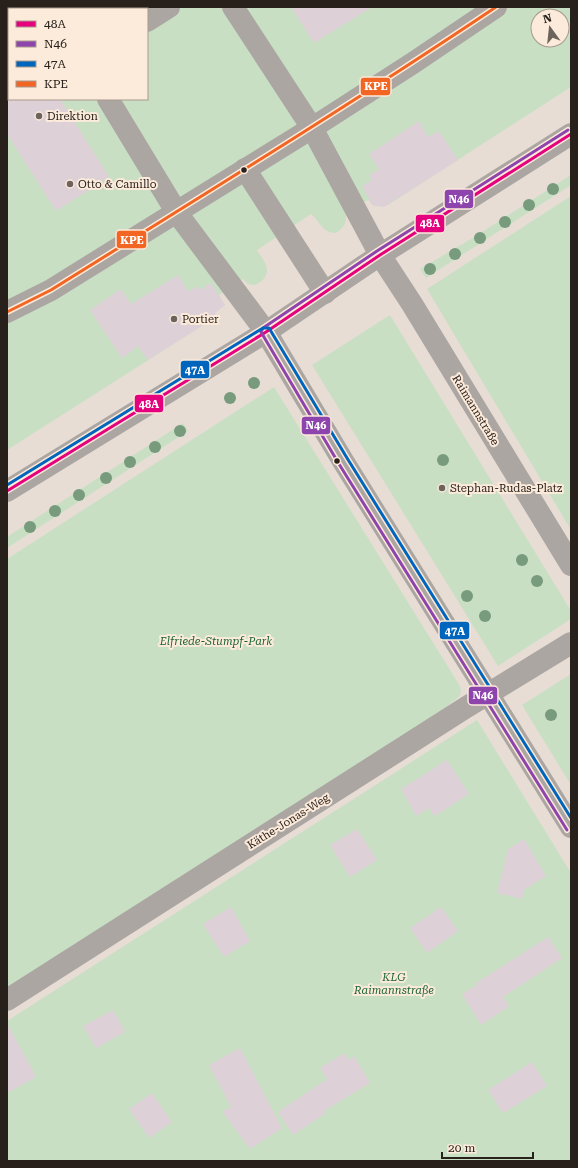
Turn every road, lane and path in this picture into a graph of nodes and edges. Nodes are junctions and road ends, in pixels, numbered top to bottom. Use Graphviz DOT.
graph roads {
  1 [pos="169,7"];
  2 [pos="233,7"];
  3 [pos="496,7"];
  4 [pos="148,19"];
  5 [pos="109,100"];
  6 [pos="312,128"];
  7 [pos="571,134"];
  8 [pos="245,169"];
  9 [pos="176,213"];
  10 [pos="380,255"];
  11 [pos="325,293"];
  12 [pos="7,312"];
  13 [pos="266,332"];
  14 [pos="7,491"];
  15 [pos="571,565"];
  16 [pos="571,644"];
  17 [pos="489,694"];
  18 [pos="571,827"];
  19 [pos="7,1000"];
  1 -- 4 [label="street"];
  2 -- 6 [label="street, Raimannstraße"];
  3 -- 6 [label="street"];
  5 -- 9 [label="street"];
  6 -- 8 [label="street"];
  6 -- 10 [label="street, Raimannstraße"];
  7 -- 10 [label="street"];
  8 -- 9 [label="street"];
  8 -- 11 [label="street"];
  9 -- 12 [label="street"];
  9 -- 13 [label="street"];
  10 -- 11 [label="street"];
  10 -- 15 [label="street, Raimannstraße"];
  11 -- 13 [label="street"];
  13 -- 14 [label="street"];
  13 -- 17 [label="street"];
  16 -- 17 [label="street, Käthe-Jonas-Weg"];
  17 -- 18 [label="street"];
  17 -- 19 [label="street, Käthe-Jonas-Weg"];
}
